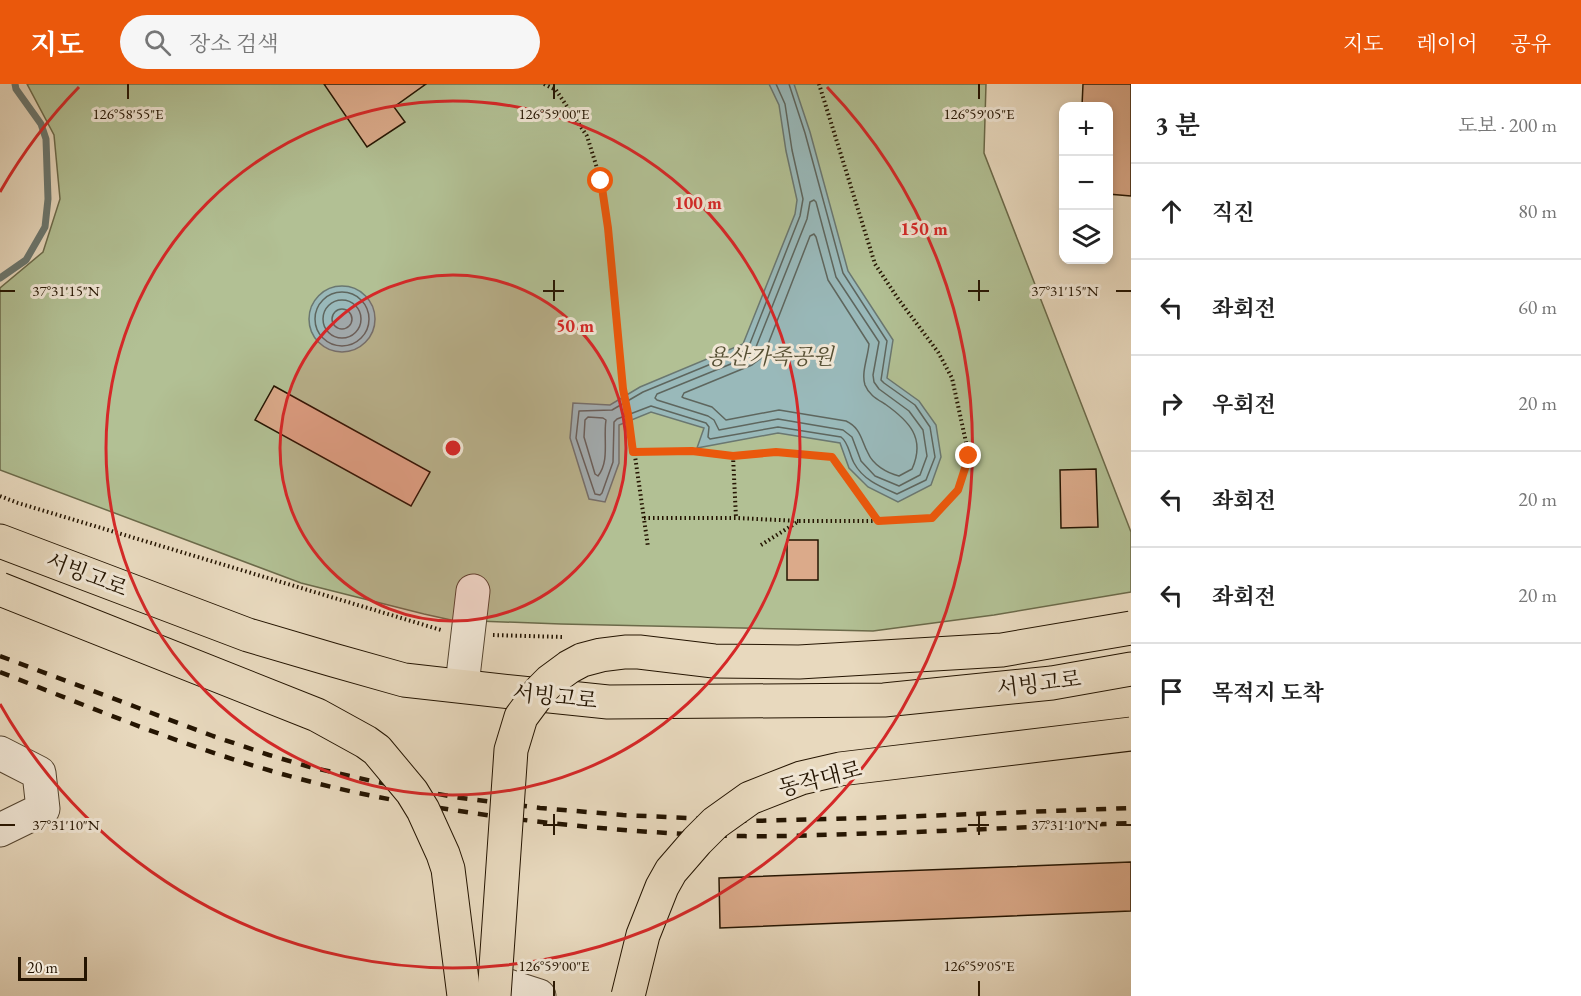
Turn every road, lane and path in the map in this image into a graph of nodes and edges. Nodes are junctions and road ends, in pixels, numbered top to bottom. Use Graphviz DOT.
graph roads {
  1 [pos="544,84"];
  2 [pos="819,84"];
  3 [pos="633,452"];
  4 [pos="733,456"];
  5 [pos="0,495"];
  6 [pos="644,518"];
  7 [pos="736,518"];
  8 [pos="799,521"];
  9 [pos="878,521"];
  10 [pos="0,542"];
  11 [pos="761,545"];
  12 [pos="648,547"];
  13 [pos="0,589"];
  14 [pos="473,591"];
  15 [pos="1131,628"];
  16 [pos="469,633"];
  17 [pos="1131,669"];
  18 [pos="462,685"];
  19 [pos="1131,734"];
  20 [pos="0,753"];
  21 [pos="0,830"];
  22 [pos="464,996"];
  23 [pos="481,996"];
  24 [pos="494,996"];
  25 [pos="539,996"];
  26 [pos="628,996"];
  1 -- 3 [label="path"];
  2 -- 9 [label="path"];
  3 -- 4 [label="path"];
  3 -- 6 [label="path"];
  4 -- 7 [label="path"];
  4 -- 9 [label="path"];
  5 -- 16 [label="path, 서빙고로"];
  6 -- 7 [label="path"];
  6 -- 12 [label="path"];
  7 -- 8 [label="path"];
  8 -- 9 [label="path"];
  8 -- 11 [label="path"];
  10 -- 18 [label="main road, 서빙고로"];
  13 -- 22 [label="main road, bridge"];
  14 -- 16 [label="street"];
  15 -- 24 [label="main road, bridge"];
  16 -- 18 [label="street"];
  17 -- 18 [label="main road, 서빙고로"];
  19 -- 26 [label="main road, 동작대로, bridge"];
  20 -- 21 [label="street"];
  23 -- 25 [label="street"];
}
